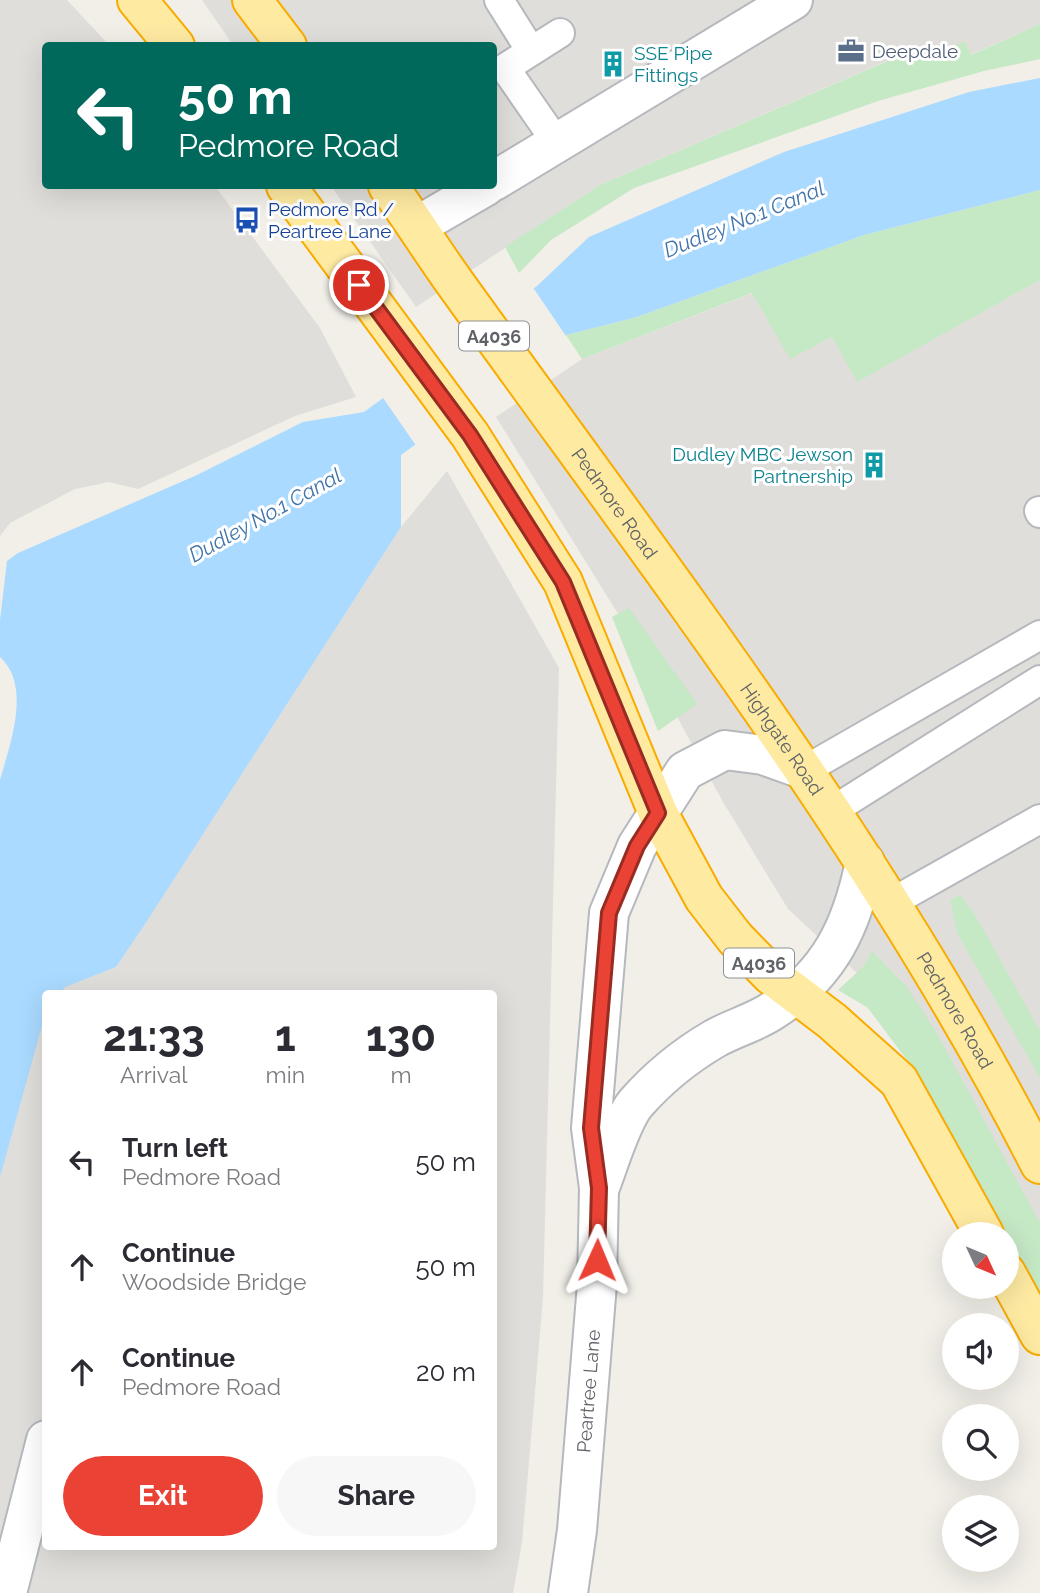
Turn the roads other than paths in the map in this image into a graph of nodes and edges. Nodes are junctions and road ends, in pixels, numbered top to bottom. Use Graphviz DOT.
graph roads {
  1 [pos="137,0"];
  2 [pos="252,0"];
  3 [pos="499,0"];
  4 [pos="793,0"];
  5 [pos="560,33"];
  6 [pos="171,42"];
  7 [pos="284,42"];
  8 [pos="531,51"];
  9 [pos="557,143"];
  10 [pos="497,179"];
  11 [pos="288,189"];
  12 [pos="390,189"];
  13 [pos="481,189"];
  14 [pos="417,226"];
  15 [pos="697,617"];
  16 [pos="1040,635"];
  17 [pos="1040,680"];
  18 [pos="805,770"];
  19 [pos="832,811"];
  20 [pos="658,813"];
  21 [pos="1040,819"];
  22 [pos="864,862"];
  23 [pos="890,904"];
  24 [pos="797,993"];
  25 [pos="1040,1164"];
  26 [pos="599,1188"];
  27 [pos="977,1222"];
  28 [pos="1019,1297"];
  29 [pos="1040,1335"];
  30 [pos="42,1456"];
  31 [pos="7,1593"];
  32 [pos="568,1593"];
  1 -- 6 [label="highway"];
  2 -- 7 [label="highway"];
  3 -- 8 [label="lane"];
  4 -- 9 [label="street"];
  5 -- 8 [label="lane"];
  8 -- 9 [label="lane"];
  9 -- 10 [label="street"];
  11 -- 20 [label="highway, A4036"];
  12 -- 14 [label="highway, A4036"];
  13 -- 14 [label="street"];
  14 -- 15 [label="highway, Pedmore Road / A4036"];
  15 -- 18 [label="highway, Highgate Road"];
  16 -- 18 [label="lane"];
  17 -- 19 [label="lane"];
  18 -- 19 [label="highway, Highgate Road"];
  18 -- 20 [label="street"];
  19 -- 22 [label="highway, Highgate Road"];
  20 -- 24 [label="highway, A4036"];
  20 -- 26 [label="street, Peartree Lane"];
  21 -- 23 [label="lane"];
  22 -- 23 [label="highway, Pedmore Road"];
  22 -- 24 [label="street"];
  23 -- 25 [label="highway, Pedmore Road"];
  24 -- 26 [label="street, Peartree Lane"];
  24 -- 27 [label="highway, A4036"];
  26 -- 32 [label="street, Peartree Lane"];
  28 -- 29 [label="highway"];
  30 -- 31 [label="street"];
}
